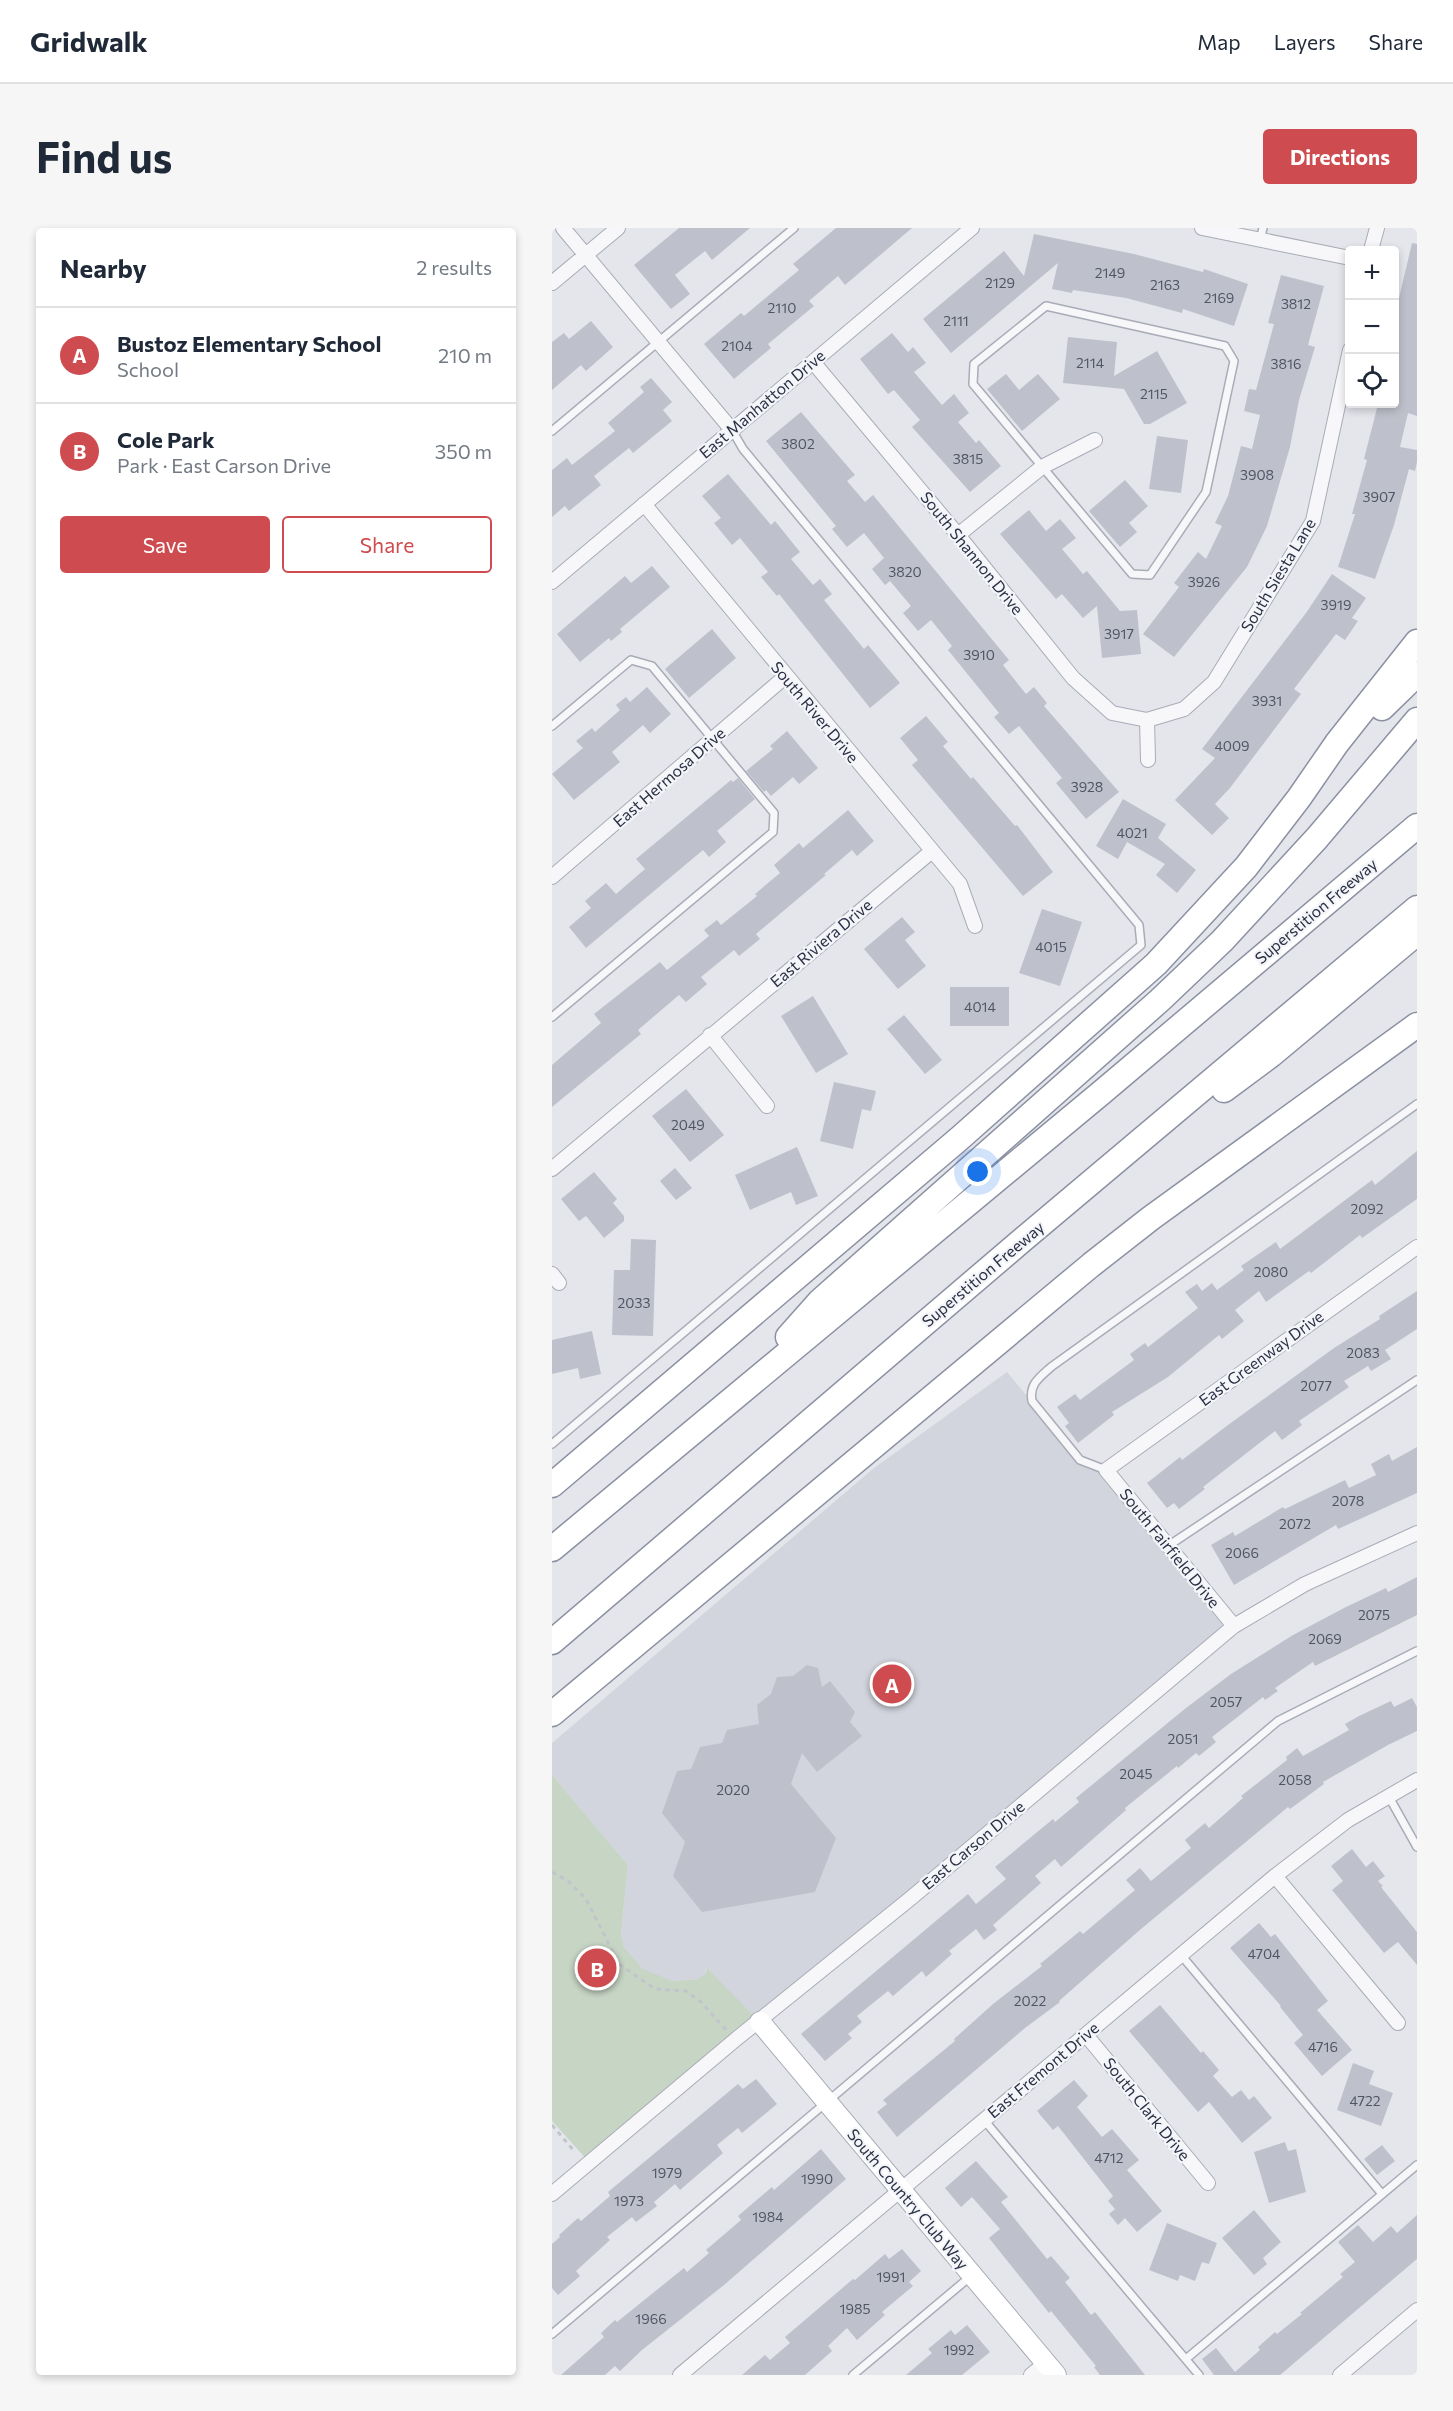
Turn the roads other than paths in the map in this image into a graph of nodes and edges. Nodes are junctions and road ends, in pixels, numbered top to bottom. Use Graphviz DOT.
graph roads {
  1 [pos="563,228"];
  2 [pos="618,228"];
  3 [pos="794,228"];
  4 [pos="972,228"];
  5 [pos="1202,228"];
  6 [pos="1377,228"];
  7 [pos="1262,234"];
  8 [pos="1372,246"];
  9 [pos="585,255"];
  10 [pos="1345,257"];
  11 [pos="552,283"];
  12 [pos="658,342"];
  13 [pos="1349,354"];
  14 [pos="813,362"];
  15 [pos="732,429"];
  16 [pos="552,431"];
  17 [pos="1095,441"];
  18 [pos="1042,467"];
  19 [pos="644,504"];
  20 [pos="958,535"];
  21 [pos="552,582"];
  22 [pos="1417,642"];
  23 [pos="1417,674"];
  24 [pos="786,676"];
  25 [pos="1147,720"];
  26 [pos="1417,720"];
  27 [pos="552,726"];
  28 [pos="714,738"];
  29 [pos="1148,760"];
  30 [pos="1299,798"];
  31 [pos="1417,825"];
  32 [pos="932,851"];
  33 [pos="552,877"];
  34 [pos="1417,908"];
  35 [pos="975,926"];
  36 [pos="1417,933"];
  37 [pos="552,1017"];
  38 [pos="1417,1025"];
  39 [pos="710,1035"];
  40 [pos="1417,1104"];
  41 [pos="767,1106"];
  42 [pos="552,1169"];
  43 [pos="1020,1242"];
  44 [pos="1417,1247"];
  45 [pos="1417,1380"];
  46 [pos="727,1403"];
  47 [pos="552,1444"];
  48 [pos="1106,1470"];
  49 [pos="552,1485"];
  50 [pos="1417,1533"];
  51 [pos="1168,1546"];
  52 [pos="552,1549"];
  53 [pos="1234,1626"];
  54 [pos="552,1642"];
  55 [pos="1417,1651"];
  56 [pos="552,1714"];
  57 [pos="1417,1780"];
  58 [pos="1388,1796"];
  59 [pos="1417,1847"];
  60 [pos="1275,1876"];
  61 [pos="1180,1955"];
  62 [pos="760,2022"];
  63 [pos="1398,2023"];
  64 [pos="1086,2035"];
  65 [pos="828,2103"];
  66 [pos="984,2120"];
  67 [pos="1417,2165"];
  68 [pos="1208,2183"];
  69 [pos="900,2191"];
  70 [pos="552,2194"];
  71 [pos="1382,2194"];
  72 [pos="972,2275"];
  73 [pos="1417,2310"];
  74 [pos="552,2334"];
  75 [pos="1186,2359"];
  76 [pos="1044,2371"];
  77 [pos="680,2375"];
  78 [pos="853,2375"];
  79 [pos="1199,2375"];
  80 [pos="1340,2375"];
  1 -- 9 [label="street"];
  2 -- 9 [label="street"];
  3 -- 12 [label="lane"];
  4 -- 14 [label="street, East Manhatton Drive"];
  5 -- 7 [label="street"];
  6 -- 8 [label="street"];
  7 -- 10 [label="street"];
  9 -- 11 [label="street"];
  9 -- 12 [label="street"];
  12 -- 15 [label="street"];
  12 -- 16 [label="lane"];
  13 -- 25 [label="street, South Siesta Lane"];
  14 -- 15 [label="street, East Manhatton Drive"];
  14 -- 20 [label="street, South Shannon Drive"];
  15 -- 19 [label="street, East Manhatton Drive"];
  15 -- 47 [label="lane"];
  17 -- 18 [label="street"];
  18 -- 18 [label="lane"];
  18 -- 20 [label="street"];
  19 -- 21 [label="street, East Manhatton Drive"];
  19 -- 24 [label="street, South River Drive"];
  20 -- 25 [label="street, South Shannon Drive"];
  22 -- 30 [label="highway"];
  23 -- 30 [label="highway"];
  24 -- 28 [label="street, East Hermosa Drive"];
  24 -- 32 [label="street, South River Drive"];
  25 -- 29 [label="street"];
  26 -- 46 [label="highway"];
  27 -- 28 [label="lane"];
  28 -- 33 [label="street, East Hermosa Drive"];
  28 -- 37 [label="lane"];
  30 -- 49 [label="highway"];
  31 -- 46 [label="highway, Superstition Freeway"];
  32 -- 35 [label="street, South River Drive"];
  32 -- 39 [label="street, East Riviera Drive"];
  34 -- 43 [label="highway, Superstition Freeway"];
  36 -- 43 [label="highway"];
  38 -- 56 [label="highway"];
  39 -- 41 [label="street"];
  39 -- 42 [label="street, East Riviera Drive"];
  40 -- 48 [label="lane"];
  43 -- 54 [label="highway, Superstition Freeway"];
  44 -- 48 [label="street, East Greenway Drive"];
  45 -- 51 [label="lane"];
  46 -- 52 [label="highway, Superstition Freeway"];
  48 -- 51 [label="street, South Fairfield Drive"];
  50 -- 53 [label="street, East Carson Drive"];
  51 -- 53 [label="street, South Fairfield Drive"];
  53 -- 62 [label="street, East Carson Drive"];
  55 -- 65 [label="lane"];
  57 -- 58 [label="street, East Fremont Drive"];
  58 -- 59 [label="lane"];
  58 -- 60 [label="street, East Fremont Drive"];
  60 -- 61 [label="street, East Fremont Drive"];
  60 -- 63 [label="street"];
  61 -- 64 [label="street, East Fremont Drive"];
  61 -- 71 [label="lane"];
  62 -- 65 [label="street, South Country Club Way"];
  62 -- 70 [label="street, East Carson Drive"];
  64 -- 66 [label="street, East Fremont Drive"];
  64 -- 68 [label="street, South Clark Drive"];
  65 -- 69 [label="street, South Country Club Way"];
  65 -- 74 [label="lane"];
  66 -- 69 [label="street, East Fremont Drive"];
  66 -- 75 [label="lane"];
  67 -- 71 [label="lane"];
  69 -- 72 [label="street, South Country Club Way"];
  69 -- 77 [label="street, East Fremont Drive"];
  71 -- 75 [label="lane"];
  72 -- 76 [label="street, South Country Club Way"];
  72 -- 78 [label="lane"];
  73 -- 80 [label="street"];
  75 -- 79 [label="lane"];
}
